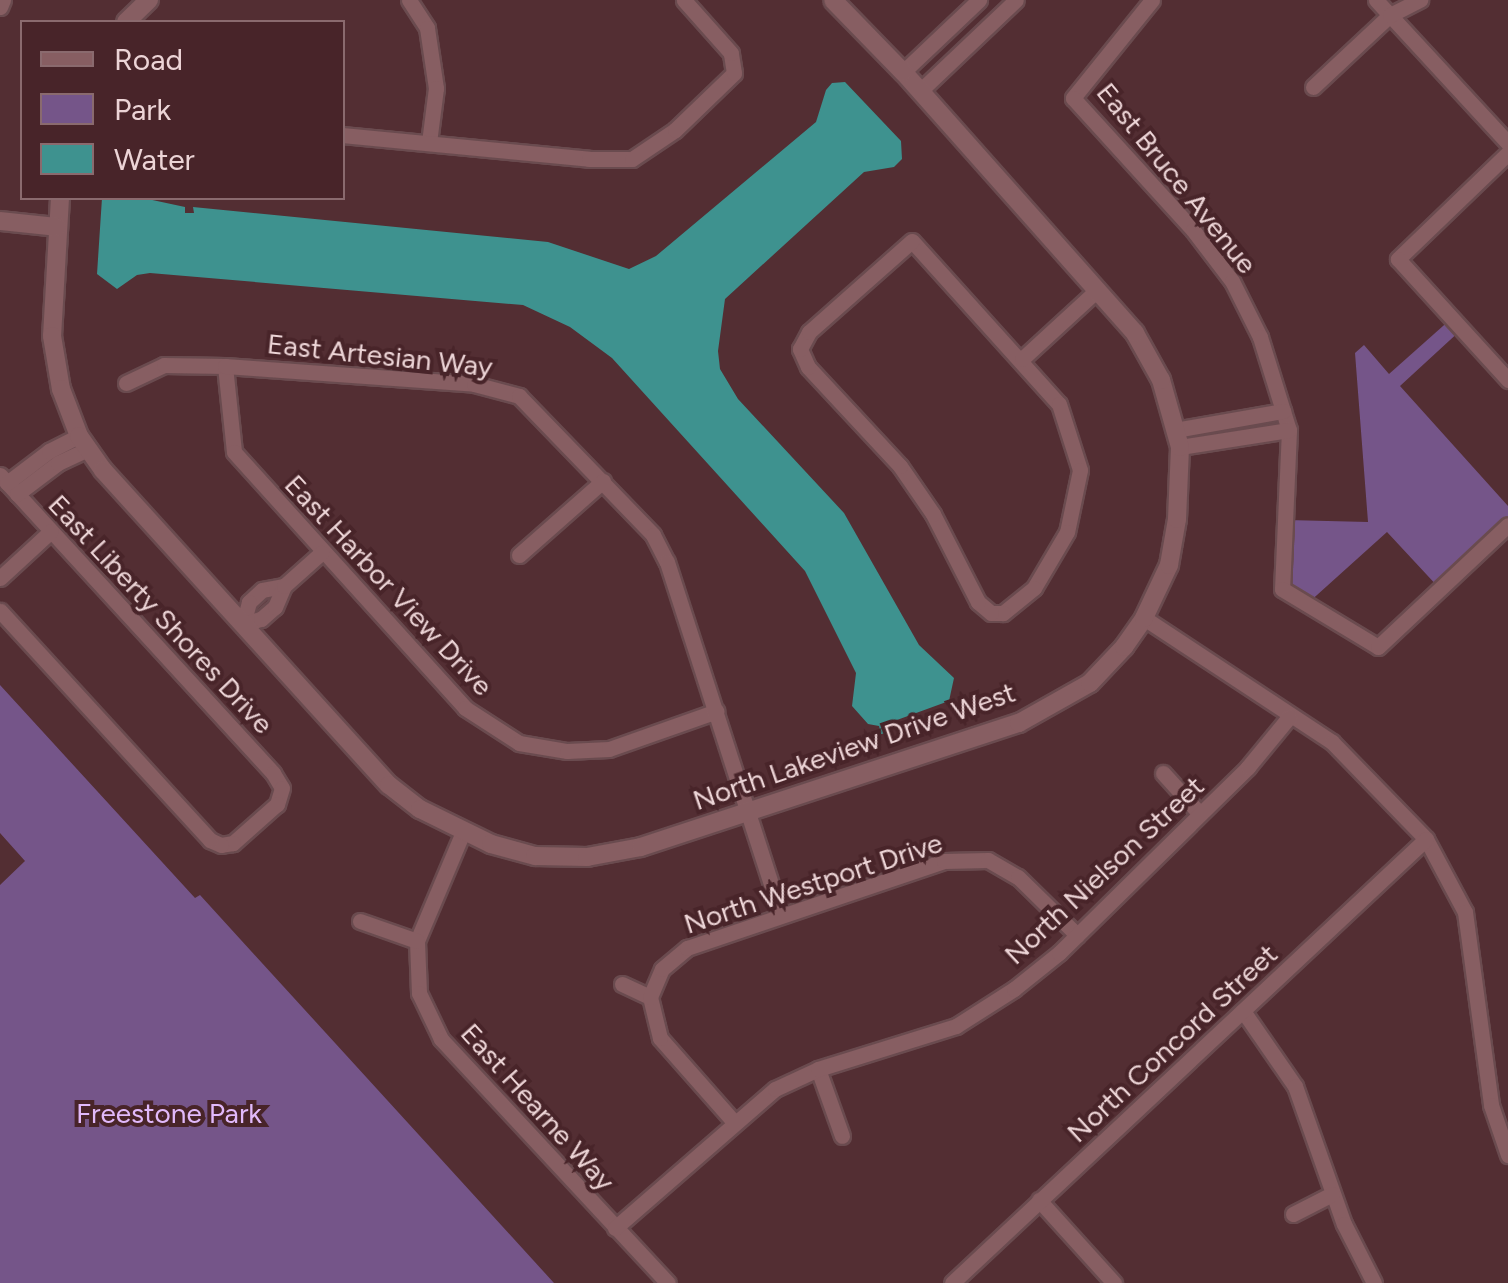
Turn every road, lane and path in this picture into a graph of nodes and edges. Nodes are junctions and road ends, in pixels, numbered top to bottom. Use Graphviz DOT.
graph roads {
  1 [pos="149,0"];
  2 [pos="408,0"];
  3 [pos="684,0"];
  4 [pos="832,0"];
  5 [pos="980,0"];
  6 [pos="1016,0"];
  7 [pos="1376,0"];
  8 [pos="1420,0"];
  9 [pos="1151,1"];
  10 [pos="1392,7"];
  11 [pos="128,20"];
  12 [pos="910,80"];
  13 [pos="1313,88"];
  14 [pos="345,135"];
  15 [pos="1508,143"];
  16 [pos="429,144"];
  17 [pos="1508,153"];
  18 [pos="60,200"];
  19 [pos="0,221"];
  20 [pos="57,227"];
  21 [pos="1098,290"];
  22 [pos="1022,359"];
  23 [pos="224,366"];
  24 [pos="1508,380"];
  25 [pos="126,384"];
  26 [pos="1283,411"];
  27 [pos="1288,430"];
  28 [pos="1178,438"];
  29 [pos="84,442"];
  30 [pos="603,481"];
  31 [pos="8,484"];
  32 [pos="1508,525"];
  33 [pos="51,531"];
  34 [pos="321,553"];
  35 [pos="519,554"];
  36 [pos="0,578"];
  37 [pos="0,610"];
  38 [pos="1144,618"];
  39 [pos="243,624"];
  40 [pos="716,711"];
  41 [pos="1289,717"];
  42 [pos="1162,774"];
  43 [pos="746,812"];
  44 [pos="1200,814"];
  45 [pos="463,832"];
  46 [pos="1426,840"];
  47 [pos="781,915"];
  48 [pos="360,920"];
  49 [pos="1077,935"];
  50 [pos="417,941"];
  51 [pos="622,984"];
  52 [pos="650,997"];
  53 [pos="1242,1011"];
  54 [pos="818,1069"];
  55 [pos="734,1122"];
  56 [pos="842,1136"];
  57 [pos="1508,1155"];
  58 [pos="1332,1194"];
  59 [pos="1039,1200"];
  60 [pos="1292,1214"];
  61 [pos="615,1228"];
  62 [pos="668,1283"];
  63 [pos="952,1283"];
  64 [pos="1114,1283"];
  65 [pos="1374,1283"];
  1 -- 11 [label="street"];
  2 -- 16 [label="street"];
  3 -- 16 [label="street"];
  4 -- 12 [label="street, North Lakeview Drive West"];
  5 -- 12 [label="street"];
  6 -- 12 [label="street"];
  7 -- 10 [label="street"];
  8 -- 10 [label="street"];
  9 -- 26 [label="street, East Bruce Avenue"];
  10 -- 13 [label="street"];
  10 -- 15 [label="street"];
  12 -- 21 [label="street, North Lakeview Drive West"];
  14 -- 16 [label="street"];
  17 -- 24 [label="street"];
  18 -- 20 [label="street, North Lakeview Drive West"];
  19 -- 20 [label="street"];
  20 -- 29 [label="street, North Lakeview Drive West"];
  21 -- 22 [label="street"];
  21 -- 28 [label="street, North Lakeview Drive West"];
  22 -- 22 [label="street"];
  23 -- 25 [label="street, East Artesian Way"];
  23 -- 30 [label="street, East Artesian Way"];
  23 -- 34 [label="street, East Harbor View Drive"];
  26 -- 27 [label="street, East Bruce Avenue"];
  26 -- 28 [label="street"];
  27 -- 28 [label="street"];
  27 -- 32 [label="street, East Bruce Avenue"];
  28 -- 38 [label="street, North Lakeview Drive West"];
  29 -- 31 [label="street"];
  29 -- 39 [label="street, North Lakeview Drive West"];
  30 -- 35 [label="street"];
  30 -- 40 [label="street, East Artesian Way"];
  31 -- 33 [label="street, East Liberty Shores Drive"];
  33 -- 36 [label="street"];
  33 -- 37 [label="street, East Liberty Shores Drive"];
  34 -- 39 [label="street"];
  34 -- 40 [label="street, East Harbor View Drive"];
  38 -- 41 [label="street"];
  38 -- 43 [label="street, North Lakeview Drive West"];
  39 -- 45 [label="street, North Lakeview Drive West"];
  40 -- 43 [label="street, East Artesian Way"];
  41 -- 44 [label="street, North Nielson Street"];
  41 -- 46 [label="street"];
  42 -- 44 [label="street"];
  43 -- 45 [label="street, North Lakeview Drive West"];
  43 -- 47 [label="street, East Artesian Way"];
  44 -- 49 [label="street, North Nielson Street"];
  45 -- 50 [label="street, East Hearne Way"];
  46 -- 53 [label="street, North Concord Street"];
  46 -- 57 [label="street"];
  47 -- 49 [label="street, North Westport Drive"];
  47 -- 52 [label="street, North Westport Drive"];
  48 -- 50 [label="street"];
  49 -- 54 [label="street, North Nielson Street"];
  50 -- 61 [label="street, East Hearne Way"];
  51 -- 52 [label="street"];
  52 -- 55 [label="street"];
  53 -- 58 [label="street"];
  53 -- 59 [label="street, North Concord Street"];
  54 -- 55 [label="street, North Nielson Street"];
  54 -- 56 [label="street"];
  55 -- 61 [label="street, North Nielson Street"];
  58 -- 60 [label="street"];
  58 -- 65 [label="street"];
  59 -- 63 [label="street, North Concord Street"];
  59 -- 64 [label="street"];
  61 -- 62 [label="street, East Hearne Way"];
}
